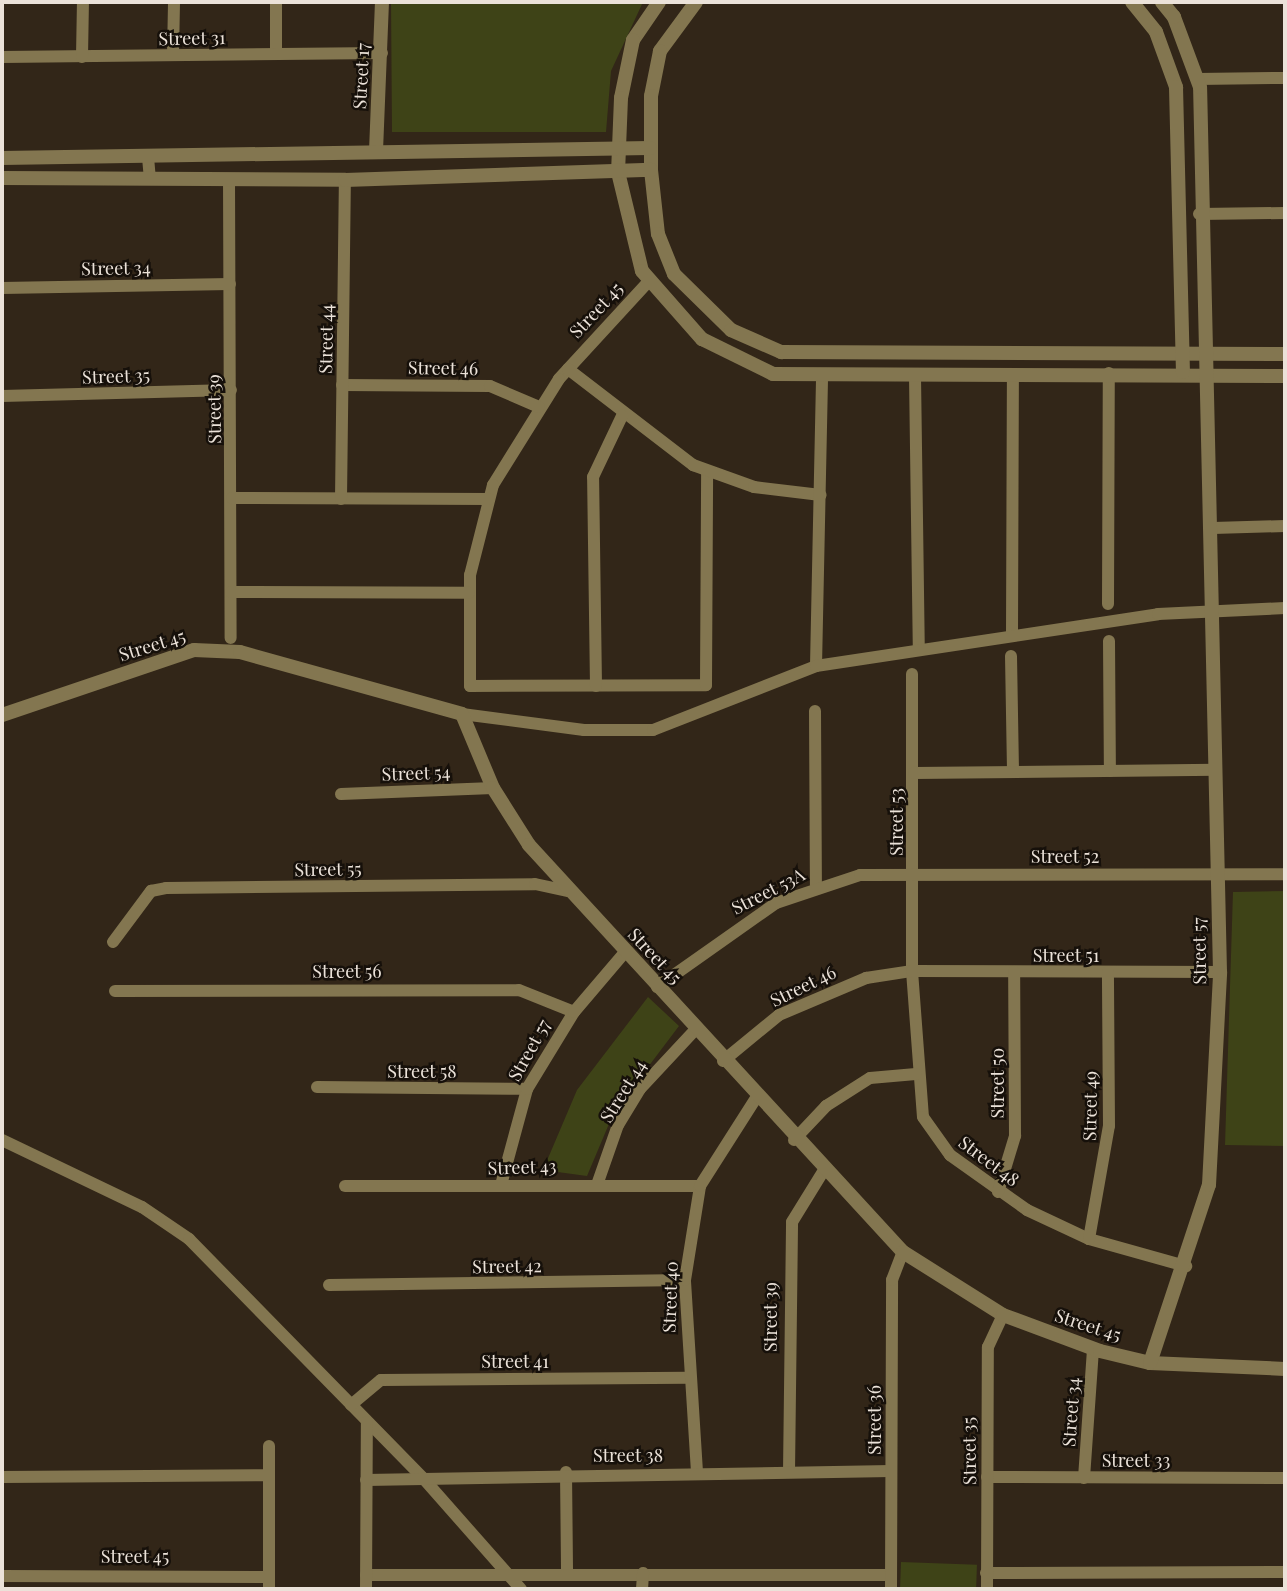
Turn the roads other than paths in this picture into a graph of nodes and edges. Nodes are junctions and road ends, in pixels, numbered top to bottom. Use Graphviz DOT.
graph roads {
  1 [pos="83,2"];
  2 [pos="174,2"];
  3 [pos="276,2"];
  4 [pos="382,2"];
  5 [pos="659,2"];
  6 [pos="696,2"];
  7 [pos="1132,2"];
  8 [pos="1162,2"];
  9 [pos="382,53"];
  10 [pos="276,54"];
  11 [pos="173,55"];
  12 [pos="2,57"];
  13 [pos="82,57"];
  14 [pos="1285,78"];
  15 [pos="1197,79"];
  16 [pos="650,148"];
  17 [pos="618,150"];
  18 [pos="376,152"];
  19 [pos="148,157"];
  20 [pos="2,158"];
  21 [pos="651,170"];
  22 [pos="618,172"];
  23 [pos="1199,172"];
  24 [pos="1178,174"];
  25 [pos="2,178"];
  26 [pos="150,178"];
  27 [pos="229,179"];
  28 [pos="345,180"];
  29 [pos="1285,213"];
  30 [pos="1199,214"];
  31 [pos="649,281"];
  32 [pos="230,284"];
  33 [pos="2,288"];
  34 [pos="731,330"];
  35 [pos="720,349"];
  36 [pos="958,351"];
  37 [pos="1182,351"];
  38 [pos="1205,353"];
  39 [pos="1285,354"];
  40 [pos="568,369"];
  41 [pos="1183,372"];
  42 [pos="1109,373"];
  43 [pos="1013,374"];
  44 [pos="1209,374"];
  45 [pos="960,375"];
  46 [pos="822,376"];
  47 [pos="915,376"];
  48 [pos="1285,376"];
  49 [pos="342,385"];
  50 [pos="231,390"];
  51 [pos="2,396"];
  52 [pos="539,407"];
  53 [pos="622,416"];
  54 [pos="707,471"];
  55 [pos="821,495"];
  56 [pos="232,498"];
  57 [pos="341,499"];
  58 [pos="489,499"];
  59 [pos="1285,527"];
  60 [pos="1213,528"];
  61 [pos="232,592"];
  62 [pos="469,593"];
  63 [pos="1108,604"];
  64 [pos="1285,608"];
  65 [pos="1213,610"];
  66 [pos="1012,635"];
  67 [pos="230,638"];
  68 [pos="1109,641"];
  69 [pos="919,649"];
  70 [pos="1011,656"];
  71 [pos="816,666"];
  72 [pos="912,674"];
  73 [pos="596,686"];
  74 [pos="815,710"];
  75 [pos="462,714"];
  76 [pos="2,715"];
  77 [pos="1216,770"];
  78 [pos="1110,771"];
  79 [pos="1013,772"];
  80 [pos="914,774"];
  81 [pos="493,788"];
  82 [pos="341,794"];
  83 [pos="914,873"];
  84 [pos="1216,874"];
  85 [pos="1285,874"];
  86 [pos="816,885"];
  87 [pos="568,891"];
  88 [pos="113,942"];
  89 [pos="625,952"];
  90 [pos="912,971"];
  91 [pos="1014,972"];
  92 [pos="1108,972"];
  93 [pos="1220,972"];
  94 [pos="657,987"];
  95 [pos="115,991"];
  96 [pos="574,1012"];
  97 [pos="695,1030"];
  98 [pos="723,1061"];
  99 [pos="916,1074"];
  100 [pos="317,1087"];
  101 [pos="527,1089"];
  102 [pos="756,1098"];
  103 [pos="2,1140"];
  104 [pos="794,1140"];
  105 [pos="824,1170"];
  106 [pos="598,1182"];
  107 [pos="500,1185"];
  108 [pos="345,1186"];
  109 [pos="700,1186"];
  110 [pos="998,1192"];
  111 [pos="1089,1239"];
  112 [pos="903,1252"];
  113 [pos="1185,1266"];
  114 [pos="685,1280"];
  115 [pos="329,1285"];
  116 [pos="1003,1315"];
  117 [pos="1093,1349"];
  118 [pos="1150,1363"];
  119 [pos="1285,1370"];
  120 [pos="688,1378"];
  121 [pos="351,1405"];
  122 [pos="368,1422"];
  123 [pos="269,1446"];
  124 [pos="891,1471"];
  125 [pos="566,1472"];
  126 [pos="697,1472"];
  127 [pos="789,1472"];
  128 [pos="269,1475"];
  129 [pos="2,1477"];
  130 [pos="987,1477"];
  131 [pos="423,1478"];
  132 [pos="1084,1478"];
  133 [pos="1285,1478"];
  134 [pos="366,1480"];
  135 [pos="1285,1572"];
  136 [pos="507,1573"];
  137 [pos="568,1573"];
  138 [pos="643,1573"];
  139 [pos="986,1573"];
  140 [pos="366,1575"];
  141 [pos="891,1575"];
  142 [pos="2,1576"];
  143 [pos="269,1583"];
  144 [pos="366,1589"];
  145 [pos="521,1589"];
  146 [pos="642,1589"];
  147 [pos="891,1589"];
  148 [pos="987,1589"];
  1 -- 13 [label="street"];
  2 -- 11 [label="street"];
  3 -- 10 [label="street"];
  4 -- 9 [label="street, Street 17"];
  5 -- 17 [label="street"];
  6 -- 16 [label="street"];
  7 -- 24 [label="street"];
  8 -- 15 [label="street"];
  9 -- 10 [label="street, Street 31"];
  9 -- 18 [label="street, Street 17"];
  10 -- 11 [label="street, Street 31"];
  11 -- 13 [label="street, Street 31"];
  12 -- 13 [label="street, Street 31"];
  14 -- 15 [label="street"];
  15 -- 23 [label="street, Street 57"];
  16 -- 17 [label="street"];
  16 -- 21 [label="street"];
  17 -- 18 [label="street"];
  17 -- 22 [label="street"];
  18 -- 19 [label="street"];
  19 -- 20 [label="street"];
  19 -- 26 [label="street"];
  21 -- 22 [label="street"];
  21 -- 34 [label="street"];
  22 -- 28 [label="street"];
  22 -- 31 [label="street"];
  23 -- 24 [label="street"];
  23 -- 30 [label="street, Street 57"];
  24 -- 37 [label="street"];
  25 -- 26 [label="street"];
  26 -- 27 [label="street"];
  27 -- 28 [label="street"];
  27 -- 32 [label="street, Street 39"];
  28 -- 49 [label="street, Street 44"];
  29 -- 30 [label="street"];
  30 -- 38 [label="street, Street 57"];
  31 -- 35 [label="street"];
  31 -- 40 [label="street, Street 45"];
  32 -- 33 [label="street, Street 34"];
  32 -- 50 [label="street, Street 39"];
  34 -- 35 [label="street"];
  34 -- 36 [label="street"];
  35 -- 46 [label="street"];
  36 -- 37 [label="street"];
  36 -- 45 [label="street"];
  37 -- 38 [label="street"];
  37 -- 41 [label="street"];
  38 -- 39 [label="street"];
  38 -- 44 [label="street, Street 57"];
  40 -- 52 [label="street, Street 45"];
  40 -- 53 [label="street"];
  41 -- 42 [label="street"];
  41 -- 44 [label="street"];
  42 -- 43 [label="street"];
  42 -- 63 [label="street"];
  43 -- 45 [label="street"];
  43 -- 66 [label="street"];
  44 -- 48 [label="street"];
  44 -- 60 [label="street, Street 57"];
  45 -- 47 [label="street"];
  46 -- 47 [label="street"];
  46 -- 55 [label="street"];
  47 -- 69 [label="street"];
  49 -- 52 [label="street, Street 46"];
  49 -- 57 [label="street, Street 44"];
  50 -- 51 [label="street, Street 35"];
  50 -- 56 [label="street, Street 39"];
  52 -- 58 [label="street, Street 45"];
  53 -- 54 [label="street"];
  53 -- 73 [label="street"];
  54 -- 55 [label="street"];
  54 -- 73 [label="street, Street 45"];
  55 -- 71 [label="street"];
  56 -- 57 [label="street"];
  56 -- 61 [label="street, Street 39"];
  57 -- 58 [label="street"];
  58 -- 62 [label="street, Street 45"];
  59 -- 60 [label="street"];
  60 -- 65 [label="street, Street 57"];
  61 -- 62 [label="street"];
  61 -- 67 [label="street, Street 39"];
  62 -- 73 [label="street, Street 45"];
  64 -- 65 [label="street"];
  65 -- 66 [label="street"];
  65 -- 77 [label="street, Street 57"];
  66 -- 69 [label="street"];
  68 -- 78 [label="street"];
  69 -- 71 [label="street"];
  70 -- 79 [label="street"];
  71 -- 75 [label="street"];
  72 -- 80 [label="street, Street 53"];
  74 -- 86 [label="street"];
  75 -- 76 [label="street, Street 45"];
  75 -- 81 [label="street, Street 45"];
  77 -- 78 [label="street"];
  77 -- 84 [label="street, Street 57"];
  78 -- 79 [label="street"];
  79 -- 80 [label="street"];
  80 -- 83 [label="street, Street 53"];
  81 -- 82 [label="street, Street 54"];
  81 -- 87 [label="street, Street 45"];
  83 -- 84 [label="street, Street 52"];
  83 -- 86 [label="street, Street 53A"];
  83 -- 90 [label="street, Street 53"];
  84 -- 85 [label="street"];
  84 -- 93 [label="street, Street 57"];
  86 -- 94 [label="street, Street 53A"];
  87 -- 88 [label="street, Street 55"];
  87 -- 89 [label="street, Street 45"];
  89 -- 94 [label="street, Street 45"];
  89 -- 96 [label="street, Street 57"];
  90 -- 91 [label="street, Street 51"];
  90 -- 98 [label="street, Street 46"];
  90 -- 99 [label="street, Street 48"];
  91 -- 92 [label="street, Street 51"];
  91 -- 110 [label="street, Street 50"];
  92 -- 93 [label="street, Street 51"];
  92 -- 111 [label="street, Street 49"];
  93 -- 113 [label="street, Street 57"];
  94 -- 97 [label="street, Street 45"];
  95 -- 96 [label="street, Street 56"];
  96 -- 101 [label="street, Street 57"];
  97 -- 98 [label="street, Street 45"];
  97 -- 106 [label="street, Street 44"];
  98 -- 102 [label="street, Street 45"];
  99 -- 104 [label="street"];
  99 -- 110 [label="street, Street 48"];
  100 -- 101 [label="street, Street 58"];
  101 -- 107 [label="street, Street 57"];
  102 -- 104 [label="street, Street 45"];
  102 -- 109 [label="street, Street 40"];
  103 -- 121 [label="street"];
  104 -- 105 [label="street, Street 45"];
  105 -- 112 [label="street, Street 45"];
  105 -- 127 [label="street, Street 39"];
  106 -- 107 [label="street, Street 43"];
  106 -- 109 [label="street, Street 43"];
  107 -- 108 [label="street, Street 43"];
  109 -- 114 [label="street, Street 40"];
  110 -- 111 [label="street, Street 48"];
  111 -- 113 [label="street, Street 48"];
  112 -- 116 [label="street, Street 45"];
  112 -- 124 [label="street, Street 36"];
  113 -- 118 [label="street, Street 57"];
  114 -- 115 [label="street, Street 42"];
  114 -- 120 [label="street, Street 40"];
  116 -- 117 [label="street, Street 45"];
  116 -- 130 [label="street, Street 35"];
  117 -- 118 [label="street, Street 45"];
  117 -- 132 [label="street, Street 34"];
  118 -- 119 [label="street, Street 45"];
  120 -- 121 [label="street, Street 41"];
  120 -- 126 [label="street, Street 40"];
  121 -- 122 [label="street"];
  122 -- 131 [label="street"];
  122 -- 134 [label="street"];
  123 -- 128 [label="street"];
  124 -- 127 [label="street, Street 38"];
  124 -- 141 [label="street, Street 36"];
  125 -- 126 [label="street, Street 38"];
  125 -- 131 [label="street, Street 38"];
  125 -- 137 [label="street"];
  126 -- 127 [label="street, Street 38"];
  128 -- 129 [label="street"];
  128 -- 143 [label="street"];
  130 -- 132 [label="street, Street 33"];
  130 -- 139 [label="street, Street 35"];
  131 -- 134 [label="street, Street 38"];
  131 -- 136 [label="street"];
  132 -- 133 [label="street, Street 33"];
  134 -- 140 [label="street"];
  135 -- 139 [label="street"];
  136 -- 137 [label="street"];
  136 -- 140 [label="street"];
  136 -- 145 [label="street"];
  137 -- 138 [label="street"];
  138 -- 141 [label="street"];
  138 -- 146 [label="street"];
  139 -- 148 [label="street, Street 35"];
  140 -- 144 [label="street"];
  141 -- 147 [label="street, Street 36"];
  142 -- 143 [label="street, Street 45"];
}
